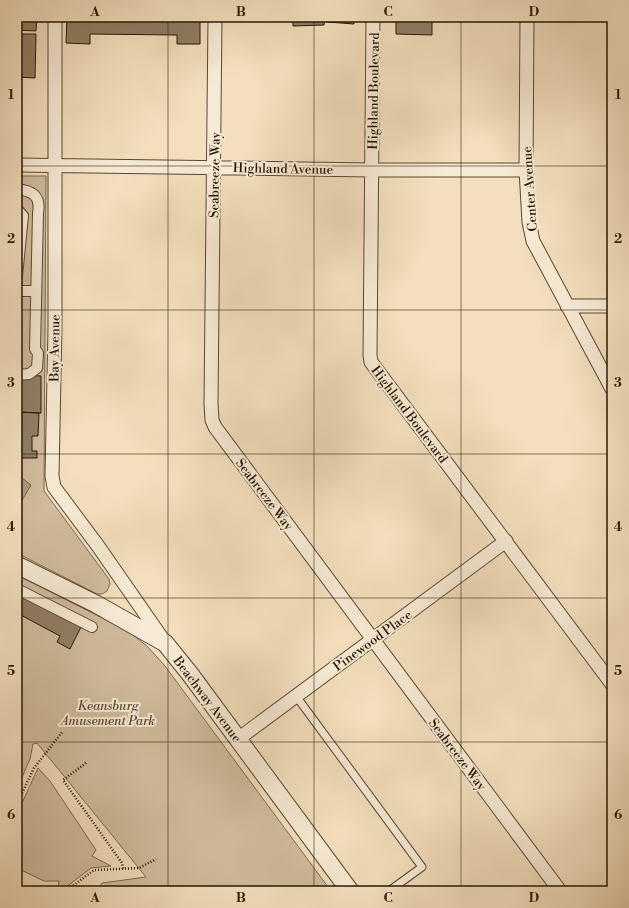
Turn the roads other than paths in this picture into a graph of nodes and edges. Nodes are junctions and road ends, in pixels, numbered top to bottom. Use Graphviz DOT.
graph roads {
  1 [pos="55,17"];
  2 [pos="215,17"];
  3 [pos="373,17"];
  4 [pos="527,17"];
  5 [pos="17,165"];
  6 [pos="54,166"];
  7 [pos="214,167"];
  8 [pos="372,170"];
  9 [pos="526,170"];
  10 [pos="17,189"];
  11 [pos="17,209"];
  12 [pos="17,276"];
  13 [pos="17,291"];
  14 [pos="36,291"];
  15 [pos="567,306"];
  16 [pos="612,306"];
  17 [pos="17,375"];
  18 [pos="612,389"];
  19 [pos="506,542"];
  20 [pos="17,565"];
  21 [pos="17,589"];
  22 [pos="92,627"];
  23 [pos="373,640"];
  24 [pos="165,643"];
  25 [pos="612,684"];
  26 [pos="296,696"];
  27 [pos="238,739"];
  28 [pos="350,891"];
  29 [pos="389,891"];
  30 [pos="560,891"];
  1 -- 6 [label="street, Bay Avenue"];
  2 -- 7 [label="street, Seabreeze Way"];
  3 -- 8 [label="street, Highland Boulevard"];
  4 -- 9 [label="street, Center Avenue"];
  5 -- 6 [label="street, Highland Avenue"];
  6 -- 7 [label="street, Highland Avenue"];
  6 -- 24 [label="street, Bay Avenue"];
  7 -- 8 [label="street, Highland Avenue"];
  7 -- 23 [label="street, Seabreeze Way"];
  8 -- 9 [label="street, Highland Avenue"];
  8 -- 19 [label="street, Highland Boulevard"];
  9 -- 15 [label="street, Center Avenue"];
  10 -- 14 [label="street"];
  11 -- 12 [label="street"];
  13 -- 14 [label="street"];
  14 -- 17 [label="street"];
  15 -- 16 [label="street"];
  15 -- 18 [label="street, Center Avenue"];
  19 -- 23 [label="street, Pinewood Place"];
  19 -- 25 [label="street, Highland Boulevard"];
  20 -- 24 [label="street, Beachway Avenue"];
  21 -- 22 [label="street"];
  23 -- 26 [label="street, Pinewood Place"];
  23 -- 30 [label="street, Seabreeze Way"];
  24 -- 27 [label="street, Beachway Avenue"];
  26 -- 27 [label="street, Pinewood Place"];
  26 -- 29 [label="lane"];
  27 -- 28 [label="street, Beachway Avenue"];
}
